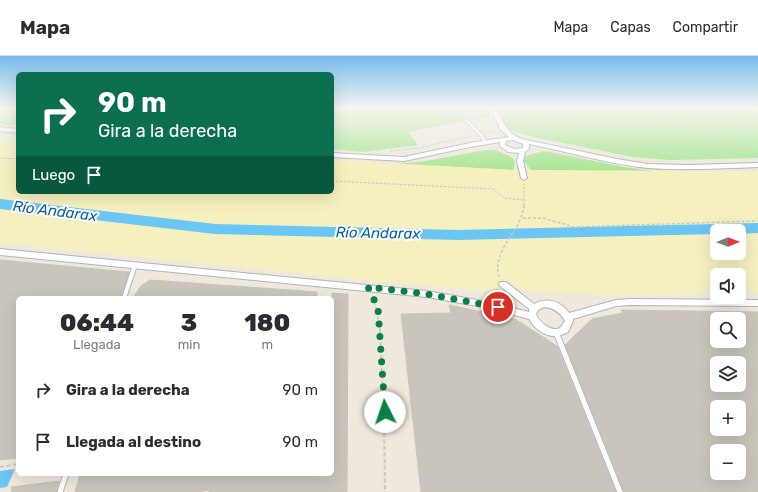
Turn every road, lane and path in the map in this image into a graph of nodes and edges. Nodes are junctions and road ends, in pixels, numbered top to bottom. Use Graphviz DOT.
graph roads {
  1 [pos="366,128"];
  2 [pos="474,128"];
  3 [pos="544,128"];
  4 [pos="687,128"];
  5 [pos="0,129"];
  6 [pos="502,130"];
  7 [pos="16,131"];
  8 [pos="481,135"];
  9 [pos="758,135"];
  10 [pos="514,138"];
  11 [pos="504,140"];
  12 [pos="545,140"];
  13 [pos="334,141"];
  14 [pos="523,141"];
  15 [pos="485,142"];
  16 [pos="467,146"];
  17 [pos="550,147"];
  18 [pos="507,149"];
  19 [pos="524,150"];
  20 [pos="384,151"];
  21 [pos="334,155"];
  22 [pos="0,158"];
  23 [pos="16,159"];
  24 [pos="520,161"];
  25 [pos="758,165"];
  26 [pos="524,178"];
  27 [pos="334,181"];
  28 [pos="523,200"];
  29 [pos="523,218"];
  30 [pos="758,221"];
  31 [pos="0,252"];
  32 [pos="135,266"];
  33 [pos="503,284"];
  34 [pos="368,287"];
  35 [pos="125,296"];
  36 [pos="758,303"];
  37 [pos="533,312"];
  38 [pos="567,316"];
  39 [pos="556,332"];
  40 [pos="16,464"];
  41 [pos="0,467"];
  42 [pos="65,476"];
  43 [pos="60,492"];
  44 [pos="385,492"];
  45 [pos="620,492"];
  1 -- 13 [label="path"];
  2 -- 8 [label="lane"];
  3 -- 12 [label="path"];
  4 -- 9 [label="path"];
  5 -- 7 [label="street"];
  6 -- 8 [label="path"];
  6 -- 10 [label="street"];
  6 -- 11 [label="street"];
  8 -- 15 [label="lane"];
  8 -- 20 [label="path"];
  10 -- 11 [label="street"];
  10 -- 14 [label="street"];
  11 -- 15 [label="street"];
  11 -- 18 [label="street"];
  14 -- 17 [label="street"];
  14 -- 19 [label="street"];
  15 -- 16 [label="street"];
  16 -- 18 [label="street"];
  16 -- 21 [label="street"];
  17 -- 19 [label="street"];
  17 -- 25 [label="street"];
  18 -- 19 [label="street"];
  18 -- 24 [label="street"];
  19 -- 24 [label="street"];
  22 -- 23 [label="path"];
  24 -- 26 [label="street"];
  26 -- 28 [label="path"];
  27 -- 28 [label="path"];
  28 -- 29 [label="path"];
  29 -- 30 [label="path"];
  29 -- 33 [label="path"];
  31 -- 32 [label="street"];
  32 -- 34 [label="street"];
  32 -- 35 [label="lane"];
  33 -- 37 [label="street"];
  34 -- 37 [label="street"];
  34 -- 44 [label="path"];
  36 -- 38 [label="street"];
  37 -- 38 [label="street"];
  37 -- 39 [label="street"];
  38 -- 39 [label="street"];
  39 -- 45 [label="lane"];
  40 -- 41 [label="path"];
  42 -- 43 [label="lane"];
}
